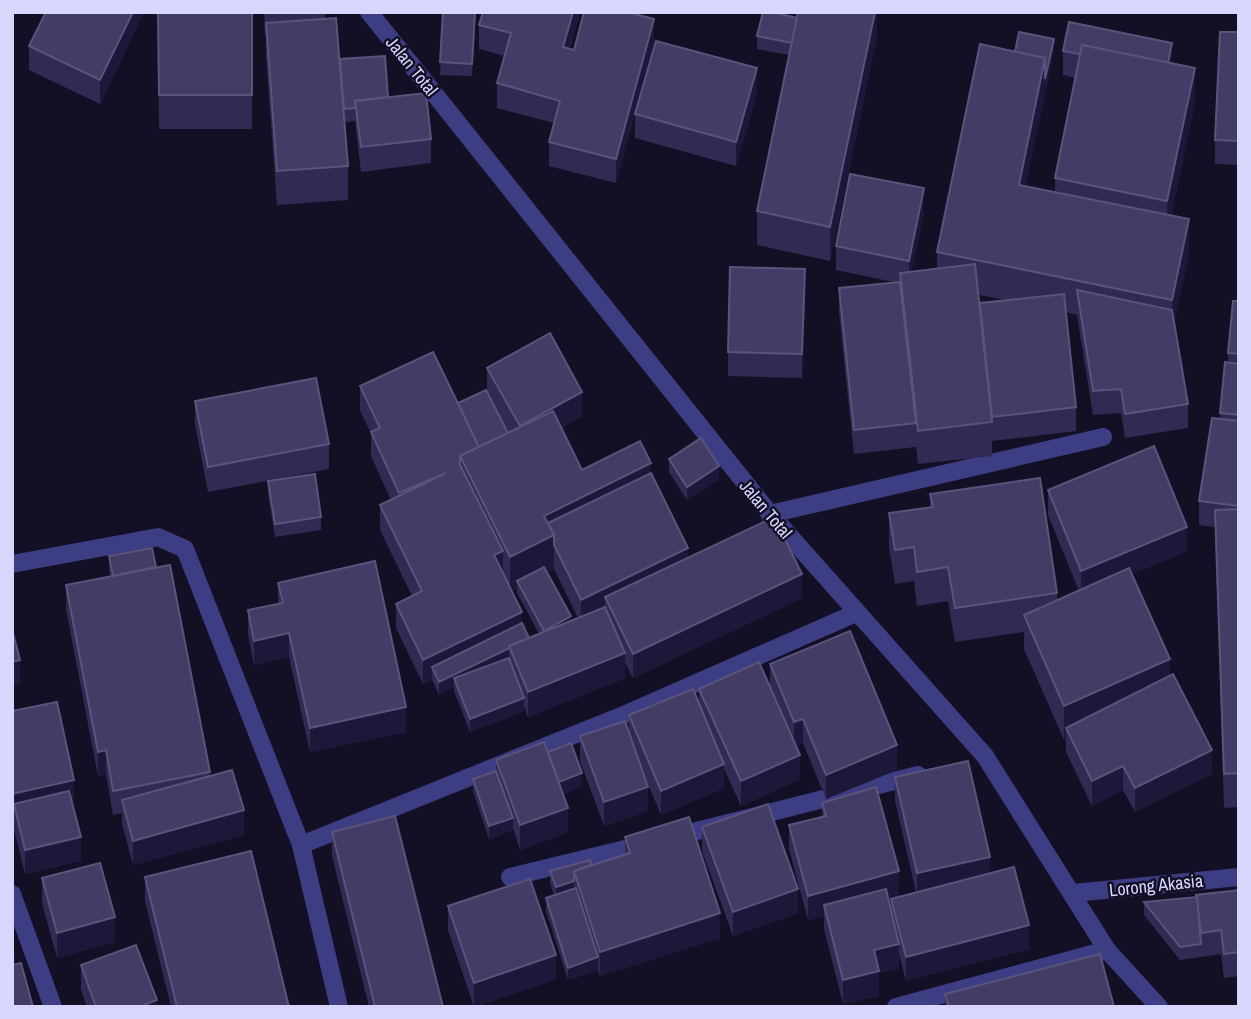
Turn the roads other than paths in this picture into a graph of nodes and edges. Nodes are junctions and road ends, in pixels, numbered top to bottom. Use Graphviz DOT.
graph roads {
  1 [pos="369,12"];
  2 [pos="1103,437"];
  3 [pos="770,514"];
  4 [pos="12,565"];
  5 [pos="856,613"];
  6 [pos="931,772"];
  7 [pos="301,845"];
  8 [pos="510,877"];
  9 [pos="1239,877"];
  10 [pos="1073,893"];
  11 [pos="12,894"];
  12 [pos="1107,950"];
  13 [pos="53,1007"];
  14 [pos="339,1007"];
  15 [pos="896,1007"];
  16 [pos="1158,1007"];
  1 -- 3 [label="street, Jalan Total"];
  2 -- 3 [label="street"];
  3 -- 5 [label="street, Jalan Total"];
  4 -- 7 [label="street"];
  5 -- 7 [label="street"];
  5 -- 10 [label="street, Jalan Total"];
  6 -- 8 [label="street"];
  7 -- 14 [label="street"];
  9 -- 10 [label="street, Lorong Akasia"];
  10 -- 12 [label="street, Jalan Total"];
  11 -- 13 [label="street"];
  12 -- 15 [label="street"];
  12 -- 16 [label="street, Jalan Total"];
}
